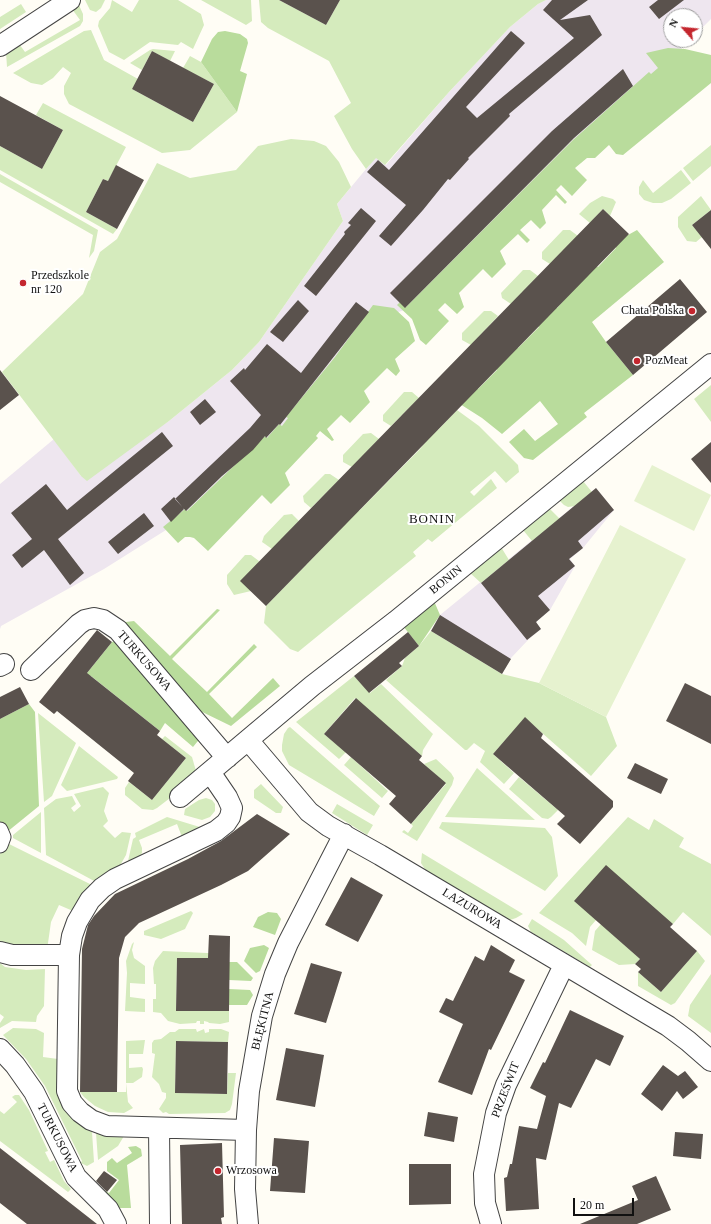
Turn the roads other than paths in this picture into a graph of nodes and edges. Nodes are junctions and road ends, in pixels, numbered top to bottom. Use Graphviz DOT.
graph roads {
  1 [pos="70,0"];
  2 [pos="0,46"];
  3 [pos="711,364"];
  4 [pos="31,670"];
  5 [pos="248,740"];
  6 [pos="227,758"];
  7 [pos="210,772"];
  8 [pos="180,797"];
  9 [pos="0,830"];
  10 [pos="344,834"];
  11 [pos="0,845"];
  12 [pos="0,952"];
  13 [pos="69,955"];
  14 [pos="564,965"];
  15 [pos="0,1049"];
  16 [pos="711,1061"];
  17 [pos="158,1128"];
  18 [pos="246,1130"];
  19 [pos="116,1224"];
  20 [pos="160,1224"];
  21 [pos="248,1224"];
  22 [pos="491,1224"];
  1 -- 2 [label="street"];
  3 -- 5 [label="street, BONIN"];
  4 -- 6 [label="street, TURKUSOWA"];
  5 -- 6 [label="street, BONIN"];
  5 -- 10 [label="street, LAZUROWA"];
  6 -- 7 [label="street, BONIN"];
  7 -- 8 [label="street, BONIN"];
  7 -- 13 [label="street"];
  9 -- 11 [label="street"];
  10 -- 14 [label="street, LAZUROWA"];
  10 -- 18 [label="street, BŁĘKITNA"];
  12 -- 13 [label="street"];
  13 -- 17 [label="street"];
  14 -- 16 [label="street, LAZUROWA"];
  14 -- 22 [label="street, PRZEŚWIT"];
  15 -- 19 [label="street, TURKUSOWA"];
  17 -- 18 [label="street"];
  17 -- 20 [label="street"];
  18 -- 21 [label="street, BŁĘKITNA"];
}
